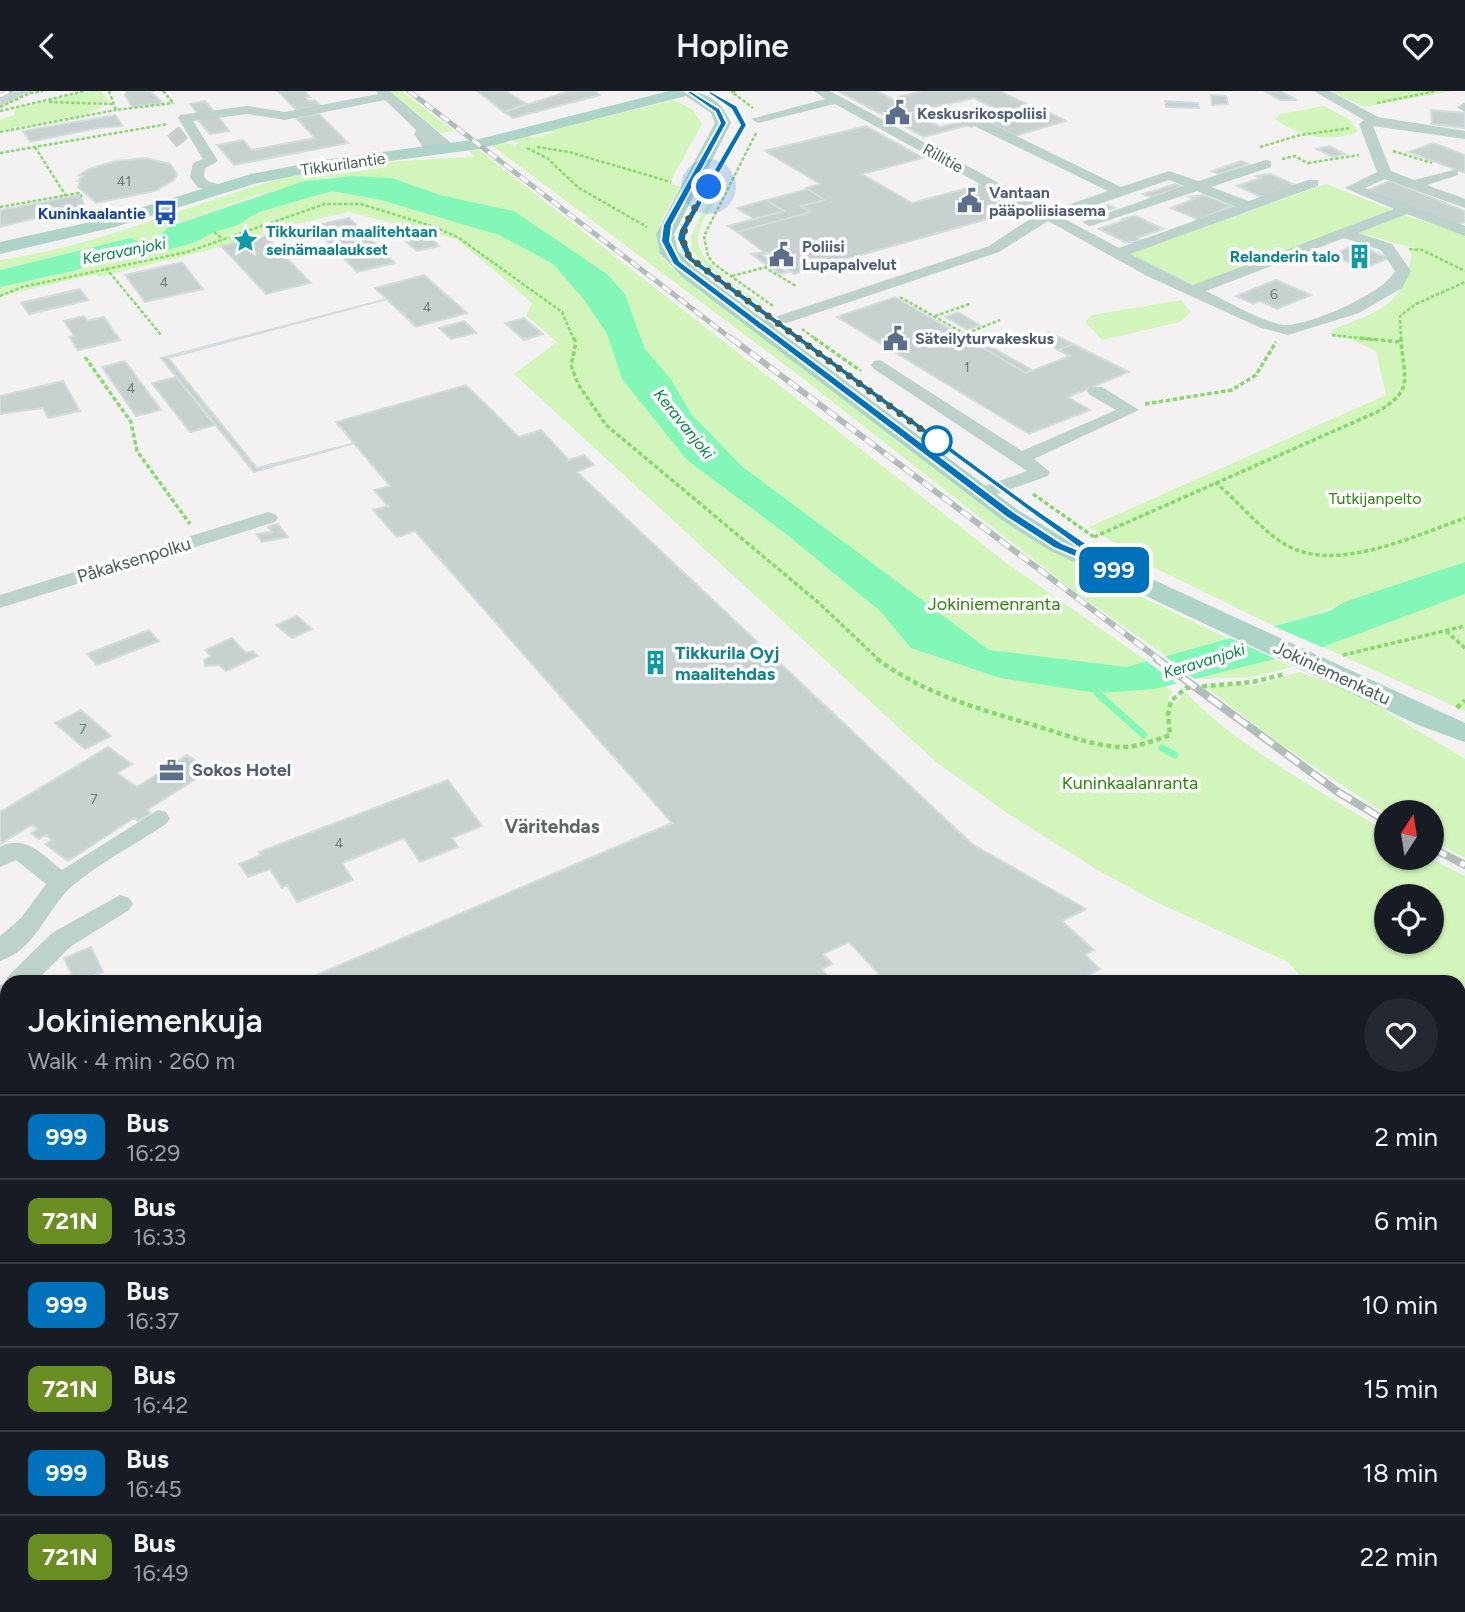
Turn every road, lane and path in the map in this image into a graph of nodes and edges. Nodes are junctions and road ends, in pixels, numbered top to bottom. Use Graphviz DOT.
graph roads {
  1 [pos="19,91"];
  2 [pos="43,91"];
  3 [pos="85,91"];
  4 [pos="108,91"];
  5 [pos="659,91"];
  6 [pos="688,91"];
  7 [pos="710,91"];
  8 [pos="820,91"];
  9 [pos="1320,91"];
  10 [pos="1436,91"];
  11 [pos="30,93"];
  12 [pos="384,94"];
  13 [pos="45,100"];
  14 [pos="839,101"];
  15 [pos="173,103"];
  16 [pos="113,104"];
  17 [pos="1348,104"];
  18 [pos="0,109"];
  19 [pos="116,110"];
  20 [pos="745,118"];
  21 [pos="188,121"];
  22 [pos="1370,122"];
  23 [pos="979,123"];
  24 [pos="0,132"];
  25 [pos="1465,135"];
  26 [pos="184,145"];
  27 [pos="35,146"];
  28 [pos="438,147"];
  29 [pos="1252,150"];
  30 [pos="1376,150"];
  31 [pos="0,153"];
  32 [pos="726,160"];
  33 [pos="1308,163"];
  34 [pos="1266,164"];
  35 [pos="1434,164"];
  36 [pos="198,166"];
  37 [pos="1453,171"];
  38 [pos="1385,174"];
  39 [pos="674,183"];
  40 [pos="1313,183"];
  41 [pos="215,184"];
  42 [pos="1201,185"];
  43 [pos="1412,185"];
  44 [pos="1121,192"];
  45 [pos="81,194"];
  46 [pos="66,196"];
  47 [pos="1465,204"];
  48 [pos="1248,206"];
  49 [pos="0,207"];
  50 [pos="1404,210"];
  51 [pos="1050,216"];
  52 [pos="1089,222"];
  53 [pos="651,228"];
  54 [pos="1465,231"];
  55 [pos="214,232"];
  56 [pos="1345,233"];
  57 [pos="0,240"];
  58 [pos="223,240"];
  59 [pos="1387,247"];
  60 [pos="0,248"];
  61 [pos="1117,254"];
  62 [pos="778,264"];
  63 [pos="764,267"];
  64 [pos="106,268"];
  65 [pos="1465,271"];
  66 [pos="732,276"];
  67 [pos="1465,282"];
  68 [pos="796,286"];
  69 [pos="882,287"];
  70 [pos="1193,291"];
  71 [pos="0,296"];
  72 [pos="970,303"];
  73 [pos="934,317"];
  74 [pos="1000,320"];
  75 [pos="767,324"];
  76 [pos="1288,330"];
  77 [pos="162,336"];
  78 [pos="1401,342"];
  79 [pos="85,357"];
  80 [pos="880,365"];
  81 [pos="1096,391"];
  82 [pos="1130,410"];
  83 [pos="1020,459"];
  84 [pos="1214,482"];
  85 [pos="992,490"];
  86 [pos="268,518"];
  87 [pos="1465,518"];
  88 [pos="1094,537"];
  89 [pos="201,539"];
  90 [pos="0,601"];
  91 [pos="1465,626"];
  92 [pos="1465,648"];
  93 [pos="1428,719"];
  94 [pos="1465,733"];
  95 [pos="1170,735"];
  96 [pos="1465,746"];
  97 [pos="158,818"];
  98 [pos="0,858"];
  99 [pos="61,882"];
  100 [pos="120,904"];
  101 [pos="0,951"];
  102 [pos="27,975"];
  1 -- 11 [label="path"];
  2 -- 11 [label="path"];
  3 -- 13 [label="path"];
  4 -- 16 [label="path"];
  5 -- 28 [label="main road, Tikkurilantie"];
  6 -- 28 [label="main road, Tikkurilantie"];
  6 -- 75 [label="main road, Jokiniemenkatu"];
  7 -- 20 [label="main road"];
  8 -- 14 [label="street, Rillitie"];
  9 -- 17 [label="street"];
  10 -- 17 [label="path"];
  11 -- 18 [label="path"];
  12 -- 21 [label="street"];
  12 -- 28 [label="street"];
  13 -- 16 [label="path"];
  13 -- 18 [label="path"];
  14 -- 20 [label="street"];
  14 -- 51 [label="street, Rillitie"];
  15 -- 19 [label="path"];
  16 -- 19 [label="path"];
  17 -- 22 [label="street"];
  19 -- 24 [label="path"];
  21 -- 27 [label="path"];
  21 -- 36 [label="street"];
  22 -- 25 [label="street"];
  22 -- 29 [label="path"];
  22 -- 30 [label="street"];
  23 -- 44 [label="street"];
  26 -- 36 [label="street"];
  27 -- 31 [label="path"];
  27 -- 46 [label="path"];
  28 -- 41 [label="main road, Tikkurilantie"];
  30 -- 33 [label="path"];
  30 -- 35 [label="path"];
  30 -- 38 [label="street"];
  32 -- 75 [label="main road, Jokiniemenkatu"];
  33 -- 34 [label="path"];
  33 -- 40 [label="path"];
  34 -- 42 [label="street"];
  36 -- 41 [label="street"];
  37 -- 43 [label="street"];
  38 -- 43 [label="street"];
  38 -- 50 [label="street"];
  39 -- 53 [label="path"];
  40 -- 48 [label="street"];
  41 -- 57 [label="main road, Tikkurilantie"];
  41 -- 60 [label="main road, Tikkurilantie"];
  42 -- 44 [label="street"];
  42 -- 48 [label="street"];
  42 -- 52 [label="street"];
  43 -- 47 [label="street"];
  44 -- 51 [label="street"];
  45 -- 46 [label="path"];
  46 -- 49 [label="path"];
  48 -- 61 [label="street"];
  50 -- 54 [label="street"];
  50 -- 56 [label="street"];
  51 -- 61 [label="street, Rillitie"];
  51 -- 69 [label="street"];
  55 -- 58 [label="path"];
  56 -- 59 [label="street"];
  56 -- 70 [label="street"];
  58 -- 64 [label="path"];
  58 -- 95 [label="path"];
  59 -- 65 [label="path"];
  59 -- 76 [label="street"];
  61 -- 70 [label="street, Rillitie"];
  62 -- 63 [label="path"];
  63 -- 66 [label="path"];
  63 -- 68 [label="path"];
  64 -- 71 [label="path"];
  64 -- 77 [label="path"];
  67 -- 78 [label="path"];
  69 -- 73 [label="path"];
  69 -- 75 [label="street"];
  70 -- 76 [label="street, Rillitie"];
  72 -- 73 [label="path"];
  73 -- 74 [label="path"];
  75 -- 85 [label="main road, Jokiniemenkatu"];
  76 -- 78 [label="path"];
  76 -- 82 [label="path"];
  78 -- 84 [label="path"];
  79 -- 89 [label="path"];
  80 -- 83 [label="street"];
  81 -- 82 [label="street"];
  82 -- 83 [label="street"];
  83 -- 85 [label="street"];
  84 -- 87 [label="path"];
  84 -- 88 [label="path"];
  85 -- 93 [label="main road, Jokiniemenkatu"];
  86 -- 89 [label="street, Påkaksenpolku"];
  89 -- 90 [label="street, Påkaksenpolku"];
  91 -- 92 [label="path"];
  93 -- 94 [label="main road, Jokiniemenkatu"];
  93 -- 96 [label="main road, Jokiniemenkatu"];
  97 -- 99 [label="street"];
  98 -- 99 [label="street"];
  99 -- 101 [label="street"];
  100 -- 102 [label="street"];
}
